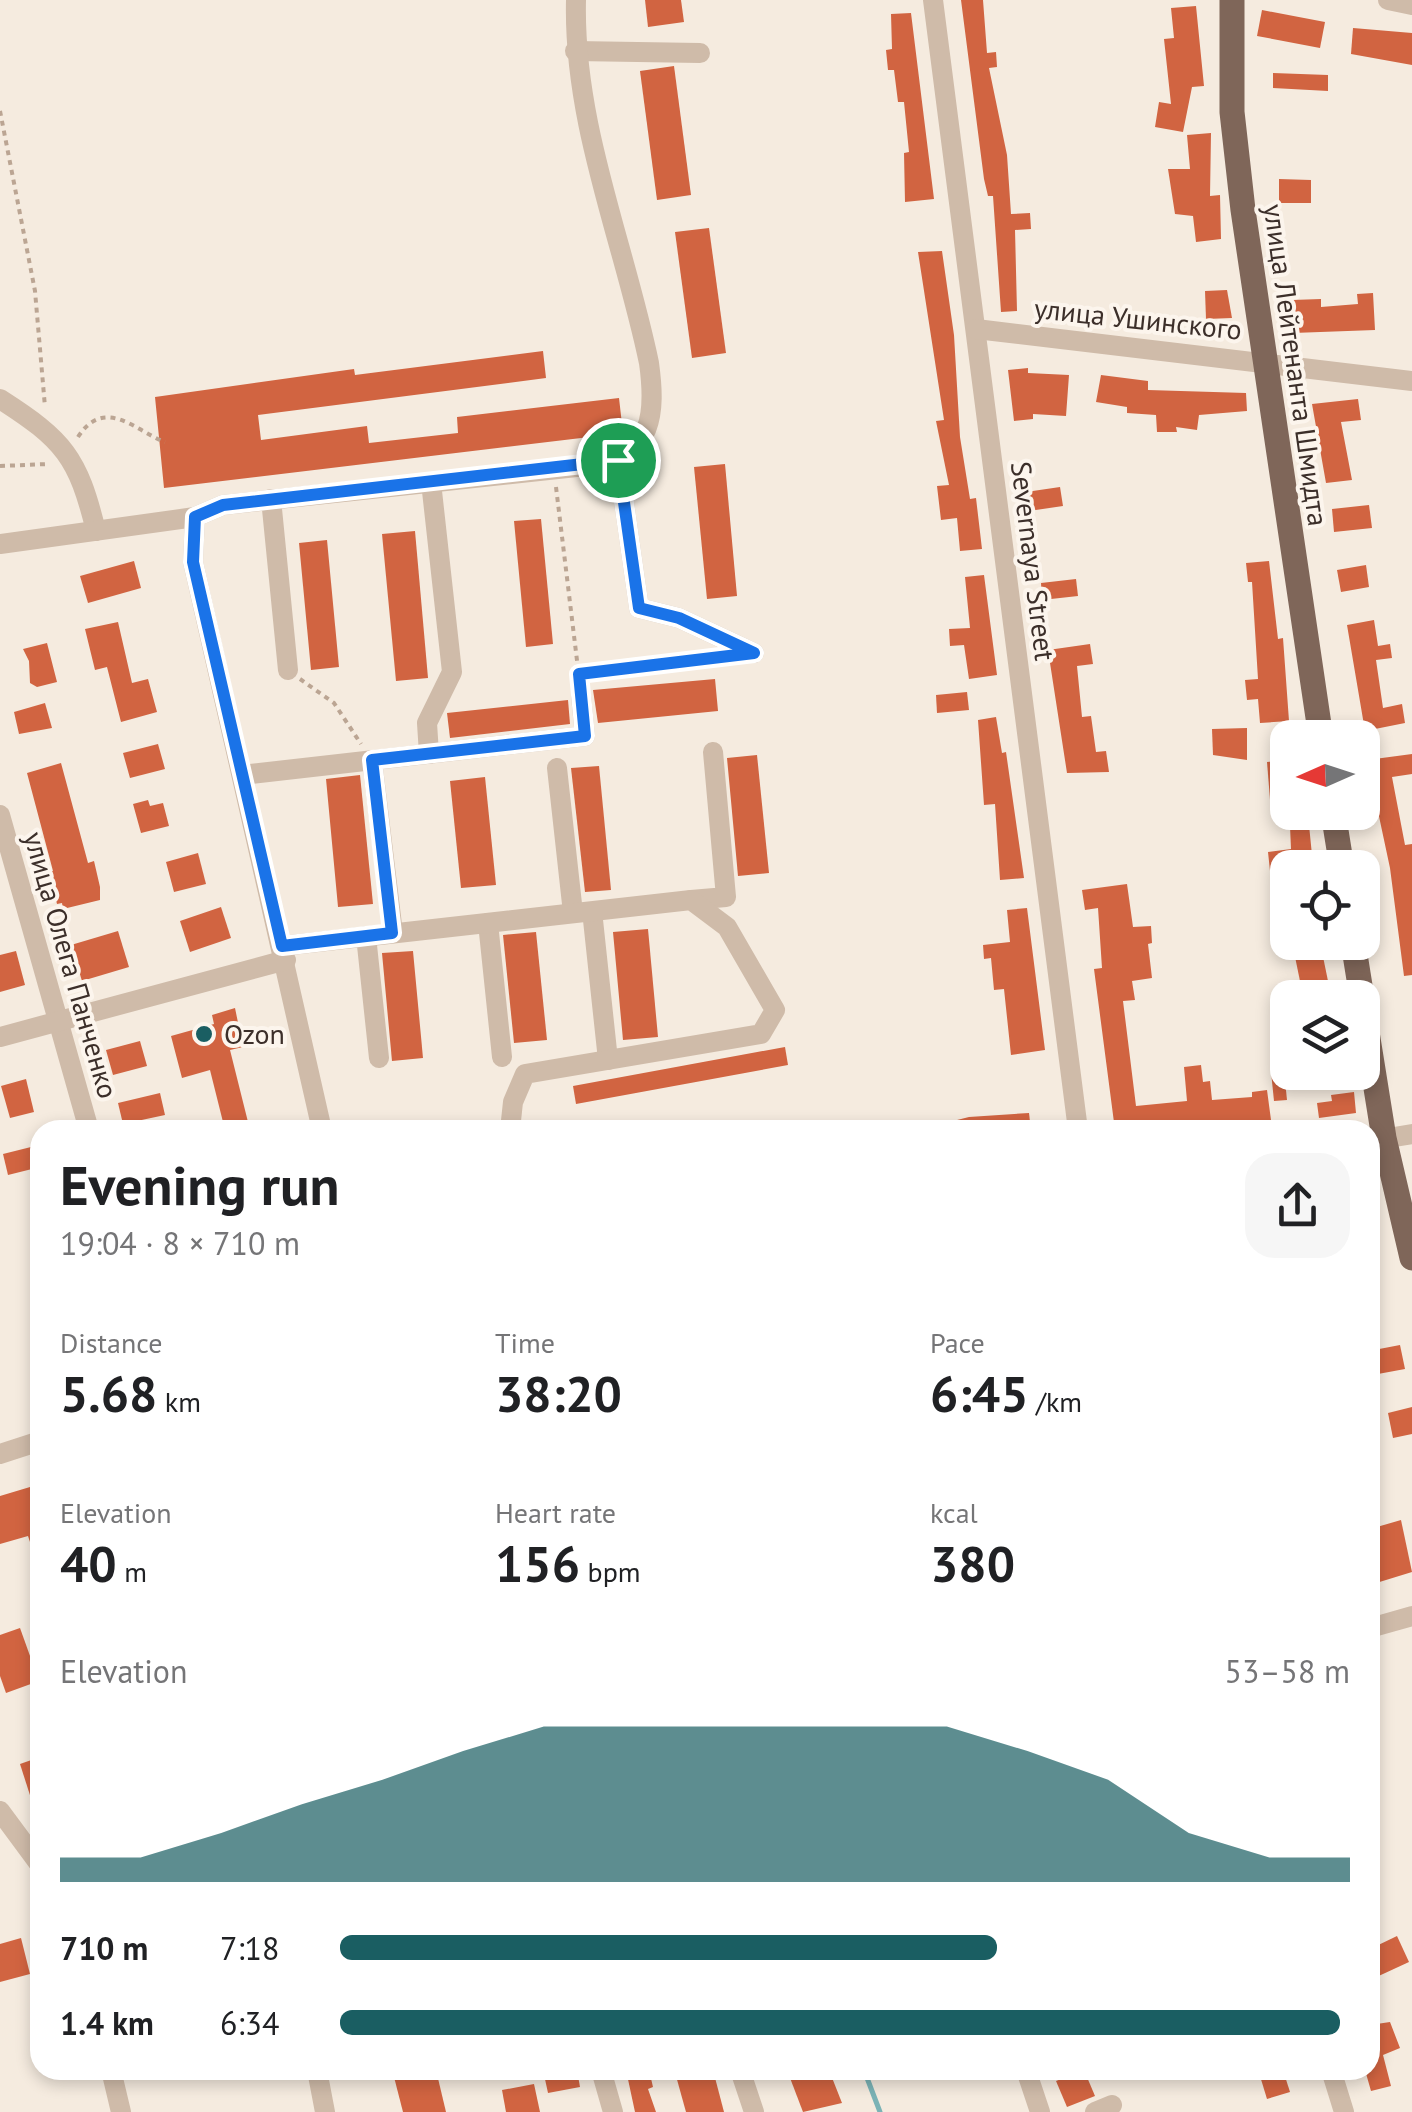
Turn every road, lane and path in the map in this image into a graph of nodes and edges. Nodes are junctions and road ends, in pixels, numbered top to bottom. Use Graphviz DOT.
graph roads {
  1 [pos="576,0"];
  2 [pos="933,0"];
  3 [pos="1232,0"];
  4 [pos="1388,0"];
  5 [pos="1412,4"];
  6 [pos="575,52"];
  7 [pos="700,53"];
  8 [pos="0,111"];
  9 [pos="976,328"];
  10 [pos="1262,361"];
  11 [pos="1412,381"];
  12 [pos="0,398"];
  13 [pos="46,432"];
  14 [pos="165,442"];
  15 [pos="71,457"];
  16 [pos="618,460"];
  17 [pos="0,466"];
  18 [pos="554,470"];
  19 [pos="431,482"];
  20 [pos="271,499"];
  21 [pos="195,517"];
  22 [pos="96,531"];
  23 [pos="0,544"];
  24 [pos="754,653"];
  25 [pos="288,670"];
  26 [pos="579,674"];
  27 [pos="582,696"];
  28 [pos="1318,720"];
  29 [pos="713,752"];
  30 [pos="430,754"];
  31 [pos="372,760"];
  32 [pos="557,768"];
  33 [pos="242,775"];
  34 [pos="0,815"];
  35 [pos="692,900"];
  36 [pos="583,917"];
  37 [pos="488,923"];
  38 [pos="392,933"];
  39 [pos="366,936"];
  40 [pos="284,953"];
  41 [pos="59,1021"];
  42 [pos="0,1036"];
  43 [pos="502,1057"];
  44 [pos="379,1058"];
  45 [pos="608,1060"];
  46 [pos="1372,1090"];
  47 [pos="86,1120"];
  48 [pos="320,1120"];
  49 [pos="511,1120"];
  50 [pos="1077,1120"];
  51 [pos="1375,1120"];
  52 [pos="1412,1134"];
  53 [pos="1380,1139"];
  54 [pos="1380,1149"];
  55 [pos="1412,1258"];
  56 [pos="30,1444"];
  57 [pos="0,1454"];
  58 [pos="1412,1616"];
  59 [pos="1380,1625"];
  60 [pos="0,1811"];
  61 [pos="30,1852"];
  62 [pos="114,2080"];
  63 [pos="318,2080"];
  64 [pos="604,2080"];
  65 [pos="743,2080"];
  66 [pos="1029,2080"];
  67 [pos="1333,2080"];
  68 [pos="121,2112"];
  69 [pos="325,2112"];
  70 [pos="613,2112"];
  71 [pos="754,2112"];
  72 [pos="1040,2112"];
  73 [pos="1344,2112"];
  1 -- 6 [label="street"];
  2 -- 9 [label="street, Severnaya Street"];
  3 -- 10 [label="main road, улица Лейтенанта Шмидта"];
  4 -- 5 [label="street"];
  6 -- 7 [label="street"];
  6 -- 16 [label="street"];
  8 -- 13 [label="path"];
  9 -- 10 [label="street, улица Ушинского"];
  9 -- 50 [label="street, Severnaya Street"];
  10 -- 11 [label="street, улица Ушинского"];
  10 -- 28 [label="main road, улица Лейтенанта Шмидта"];
  12 -- 13 [label="street"];
  13 -- 15 [label="street"];
  14 -- 15 [label="path"];
  15 -- 17 [label="path"];
  15 -- 22 [label="street"];
  16 -- 18 [label="street"];
  16 -- 24 [label="street"];
  18 -- 19 [label="street"];
  18 -- 26 [label="path"];
  19 -- 20 [label="street"];
  19 -- 30 [label="street"];
  20 -- 21 [label="street"];
  20 -- 25 [label="street"];
  21 -- 22 [label="street"];
  21 -- 33 [label="street"];
  22 -- 23 [label="street"];
  24 -- 26 [label="path"];
  25 -- 31 [label="path"];
  26 -- 27 [label="path"];
  27 -- 30 [label="street"];
  29 -- 35 [label="street"];
  30 -- 31 [label="street"];
  31 -- 33 [label="street"];
  31 -- 38 [label="street"];
  32 -- 36 [label="street"];
  33 -- 40 [label="street"];
  34 -- 41 [label="street, улица Олега Панченко"];
  35 -- 36 [label="street"];
  35 -- 45 [label="street"];
  36 -- 37 [label="street"];
  36 -- 45 [label="street"];
  37 -- 38 [label="street"];
  37 -- 43 [label="street"];
  38 -- 39 [label="street"];
  39 -- 40 [label="street"];
  39 -- 44 [label="street"];
  40 -- 41 [label="street"];
  40 -- 48 [label="street"];
  41 -- 42 [label="street"];
  41 -- 47 [label="street, улица Олега Панченко"];
  45 -- 49 [label="street"];
  46 -- 51 [label="main road"];
  52 -- 53 [label="street"];
  54 -- 55 [label="main road"];
  56 -- 57 [label="street"];
  58 -- 59 [label="street"];
  60 -- 61 [label="street"];
  62 -- 68 [label="street"];
  63 -- 69 [label="street"];
  64 -- 70 [label="street"];
  65 -- 71 [label="street"];
  66 -- 72 [label="street"];
  67 -- 73 [label="street"];
}
